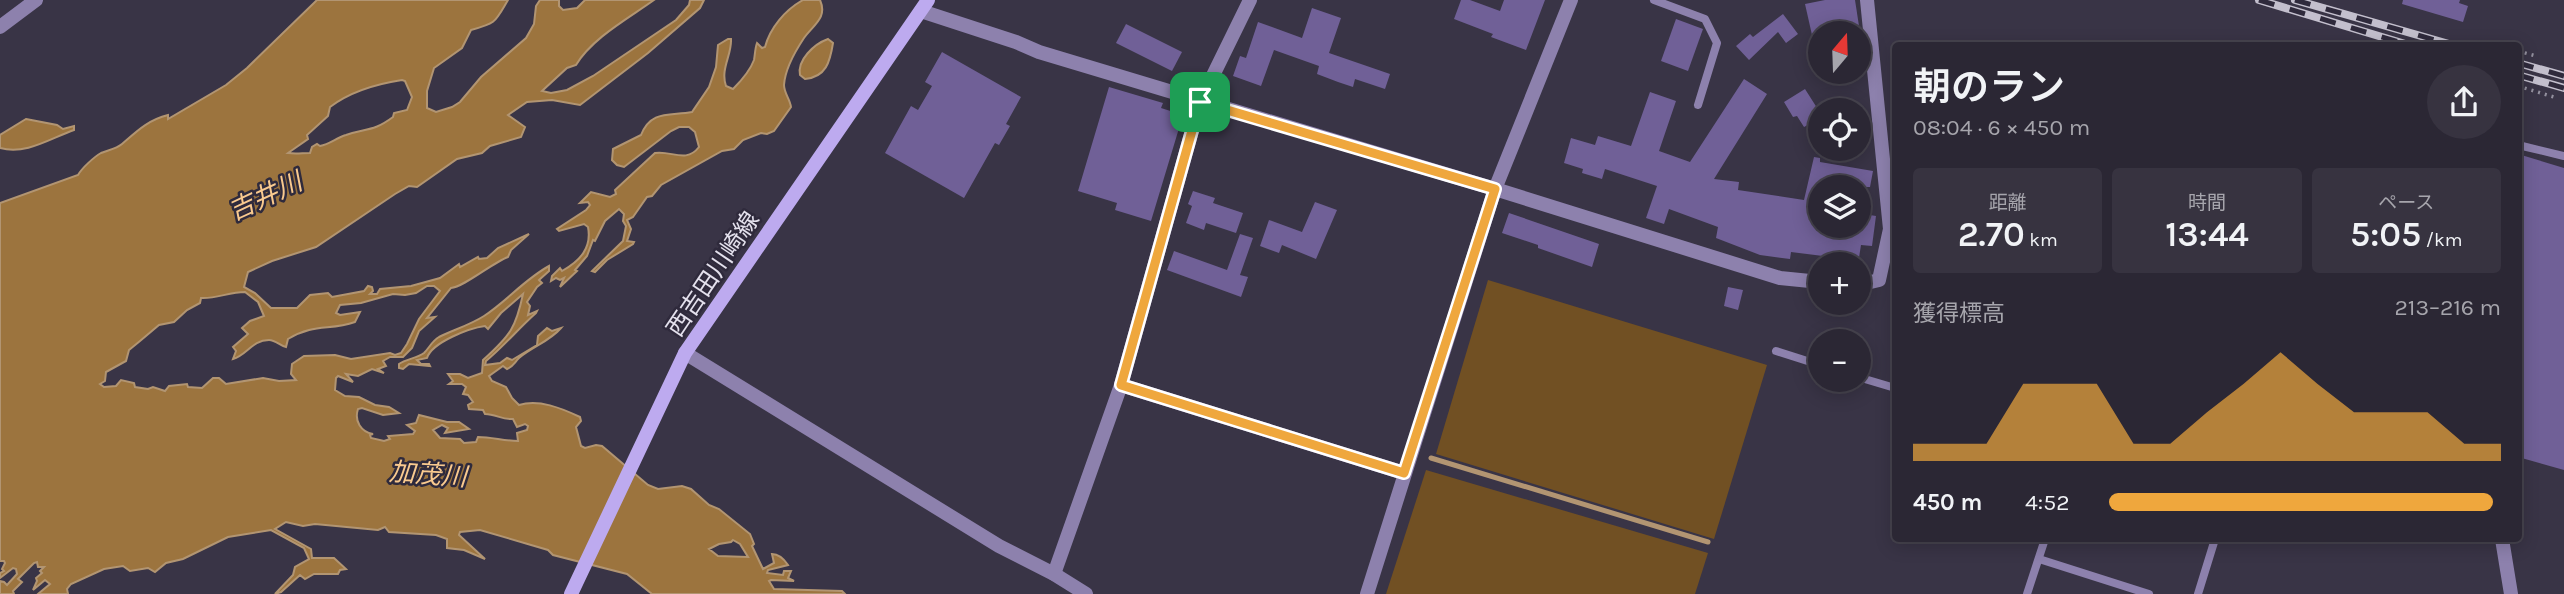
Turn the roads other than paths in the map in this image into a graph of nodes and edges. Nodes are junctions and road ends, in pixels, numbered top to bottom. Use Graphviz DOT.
graph roads {
  1 [pos="36,0"];
  2 [pos="1250,0"];
  3 [pos="1571,0"];
  4 [pos="1654,0"];
  5 [pos="1867,0"];
  6 [pos="925,6"];
  7 [pos="0,27"];
  8 [pos="1200,102"];
  9 [pos="1698,105"];
  10 [pos="2522,146"];
  11 [pos="2564,156"];
  12 [pos="1495,189"];
  13 [pos="1892,221"];
  14 [pos="1892,234"];
  15 [pos="1808,281"];
  16 [pos="1871,282"];
  17 [pos="1776,352"];
  18 [pos="685,353"];
  19 [pos="1808,361"];
  20 [pos="1871,381"];
  21 [pos="1121,385"];
  22 [pos="1892,387"];
  23 [pos="1404,473"];
  24 [pos="2044,542"];
  25 [pos="2215,542"];
  26 [pos="2502,542"];
  27 [pos="2039,559"];
  28 [pos="1054,574"];
  29 [pos="571,594"];
  30 [pos="1086,594"];
  31 [pos="1367,594"];
  32 [pos="2027,594"];
  33 [pos="2149,594"];
  34 [pos="2198,594"];
  35 [pos="2511,594"];
  1 -- 7 [label="street"];
  2 -- 8 [label="street"];
  3 -- 12 [label="street"];
  4 -- 9 [label="lane"];
  5 -- 13 [label="street"];
  6 -- 8 [label="street"];
  6 -- 18 [label="main road, 西吉田川崎線"];
  8 -- 12 [label="street"];
  8 -- 21 [label="street"];
  10 -- 11 [label="lane"];
  12 -- 15 [label="street"];
  12 -- 23 [label="street"];
  14 -- 16 [label="street"];
  17 -- 19 [label="lane"];
  18 -- 28 [label="street"];
  18 -- 29 [label="main road, 西吉田川崎線"];
  20 -- 22 [label="lane"];
  21 -- 23 [label="street"];
  21 -- 28 [label="street"];
  23 -- 31 [label="street"];
  24 -- 27 [label="lane"];
  25 -- 34 [label="lane"];
  26 -- 35 [label="street"];
  27 -- 32 [label="lane"];
  27 -- 33 [label="lane"];
  28 -- 30 [label="street"];
}
